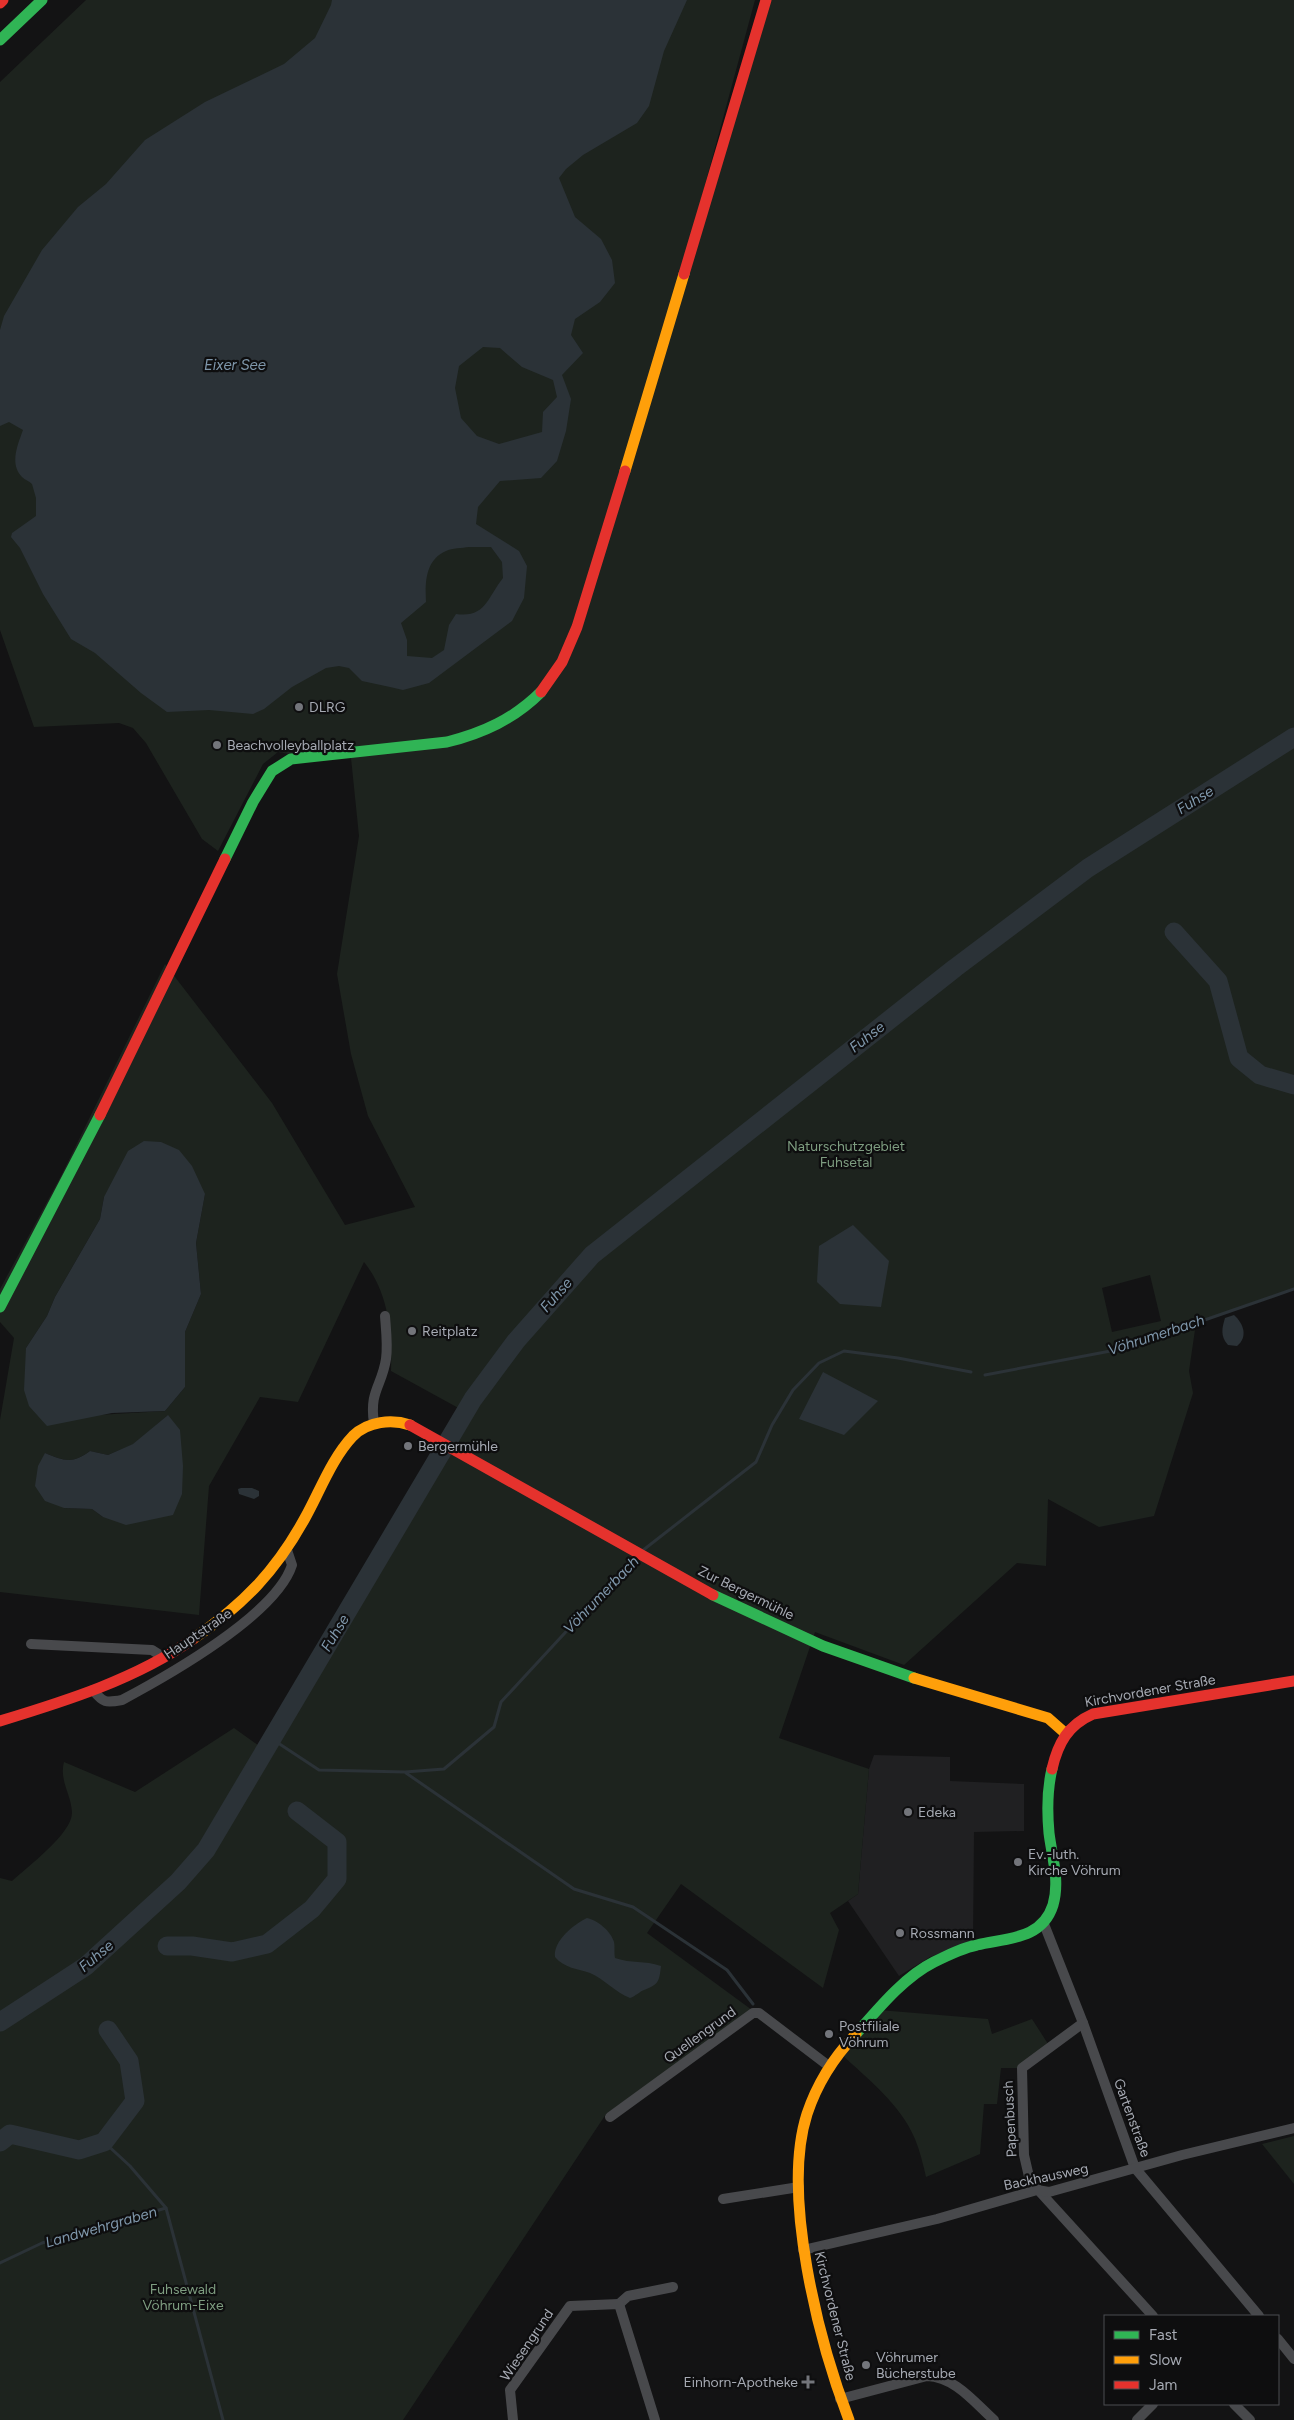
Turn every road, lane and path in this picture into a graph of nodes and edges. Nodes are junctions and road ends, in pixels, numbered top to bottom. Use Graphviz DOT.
graph roads {
  1 [pos="3,0"];
  2 [pos="42,0"];
  3 [pos="766,0"];
  4 [pos="0,3"];
  5 [pos="0,40"];
  6 [pos="0,1308"];
  7 [pos="384,1316"];
  8 [pos="374,1423"];
  9 [pos="287,1550"];
  10 [pos="31,1644"];
  11 [pos="163,1657"];
  12 [pos="1294,1681"];
  13 [pos="93,1690"];
  14 [pos="0,1721"];
  15 [pos="1065,1733"];
  16 [pos="1044,1924"];
  17 [pos="1083,2023"];
  18 [pos="830,2067"];
  19 [pos="610,2117"];
  20 [pos="1294,2128"];
  21 [pos="1135,2168"];
  22 [pos="799,2187"];
  23 [pos="1037,2190"];
  24 [pos="723,2199"];
  25 [pos="803,2250"];
  26 [pos="674,2287"];
  27 [pos="619,2304"];
  28 [pos="1152,2315"];
  29 [pos="1258,2315"];
  30 [pos="1279,2340"];
  31 [pos="1294,2359"];
  32 [pos="840,2399"];
  33 [pos="1152,2405"];
  34 [pos="1235,2405"];
  35 [pos="513,2420"];
  36 [pos="655,2420"];
  37 [pos="849,2420"];
  38 [pos="994,2420"];
  39 [pos="1137,2420"];
  40 [pos="1250,2420"];
  1 -- 4 [label="main road"];
  2 -- 5 [label="main road"];
  3 -- 6 [label="main road"];
  7 -- 8 [label="street"];
  8 -- 9 [label="main road, Hauptstraße"];
  8 -- 15 [label="main road, Zur Bergermühle"];
  9 -- 11 [label="main road, Hauptstraße"];
  9 -- 13 [label="street, Hauptstraße"];
  10 -- 11 [label="street, Hauptstraße"];
  11 -- 13 [label="main road, Hauptstraße"];
  12 -- 15 [label="main road, Kirchvordener Straße"];
  13 -- 14 [label="main road, Hauptstraße"];
  15 -- 16 [label="main road, Kirchvordener Straße"];
  16 -- 17 [label="street, Gartenstraße"];
  16 -- 18 [label="main road, Kirchvordener Straße"];
  17 -- 21 [label="street, Gartenstraße"];
  17 -- 23 [label="street, Papenbusch"];
  18 -- 19 [label="street, Quellengrund"];
  18 -- 22 [label="main road, Kirchvordener Straße"];
  20 -- 21 [label="street, Backhausweg"];
  21 -- 23 [label="street, Backhausweg"];
  21 -- 29 [label="street, Gartenstraße"];
  22 -- 24 [label="street"];
  22 -- 25 [label="main road, Kirchvordener Straße"];
  23 -- 25 [label="street, Backhausweg"];
  23 -- 28 [label="street, Papenbusch"];
  25 -- 32 [label="main road, Kirchvordener Straße"];
  26 -- 27 [label="street, Wiesengrund"];
  27 -- 35 [label="street, Wiesengrund"];
  27 -- 36 [label="street"];
  30 -- 31 [label="street"];
  32 -- 37 [label="main road, Kirchvordener Straße"];
  32 -- 38 [label="street"];
  33 -- 39 [label="street"];
  34 -- 40 [label="street"];
}
